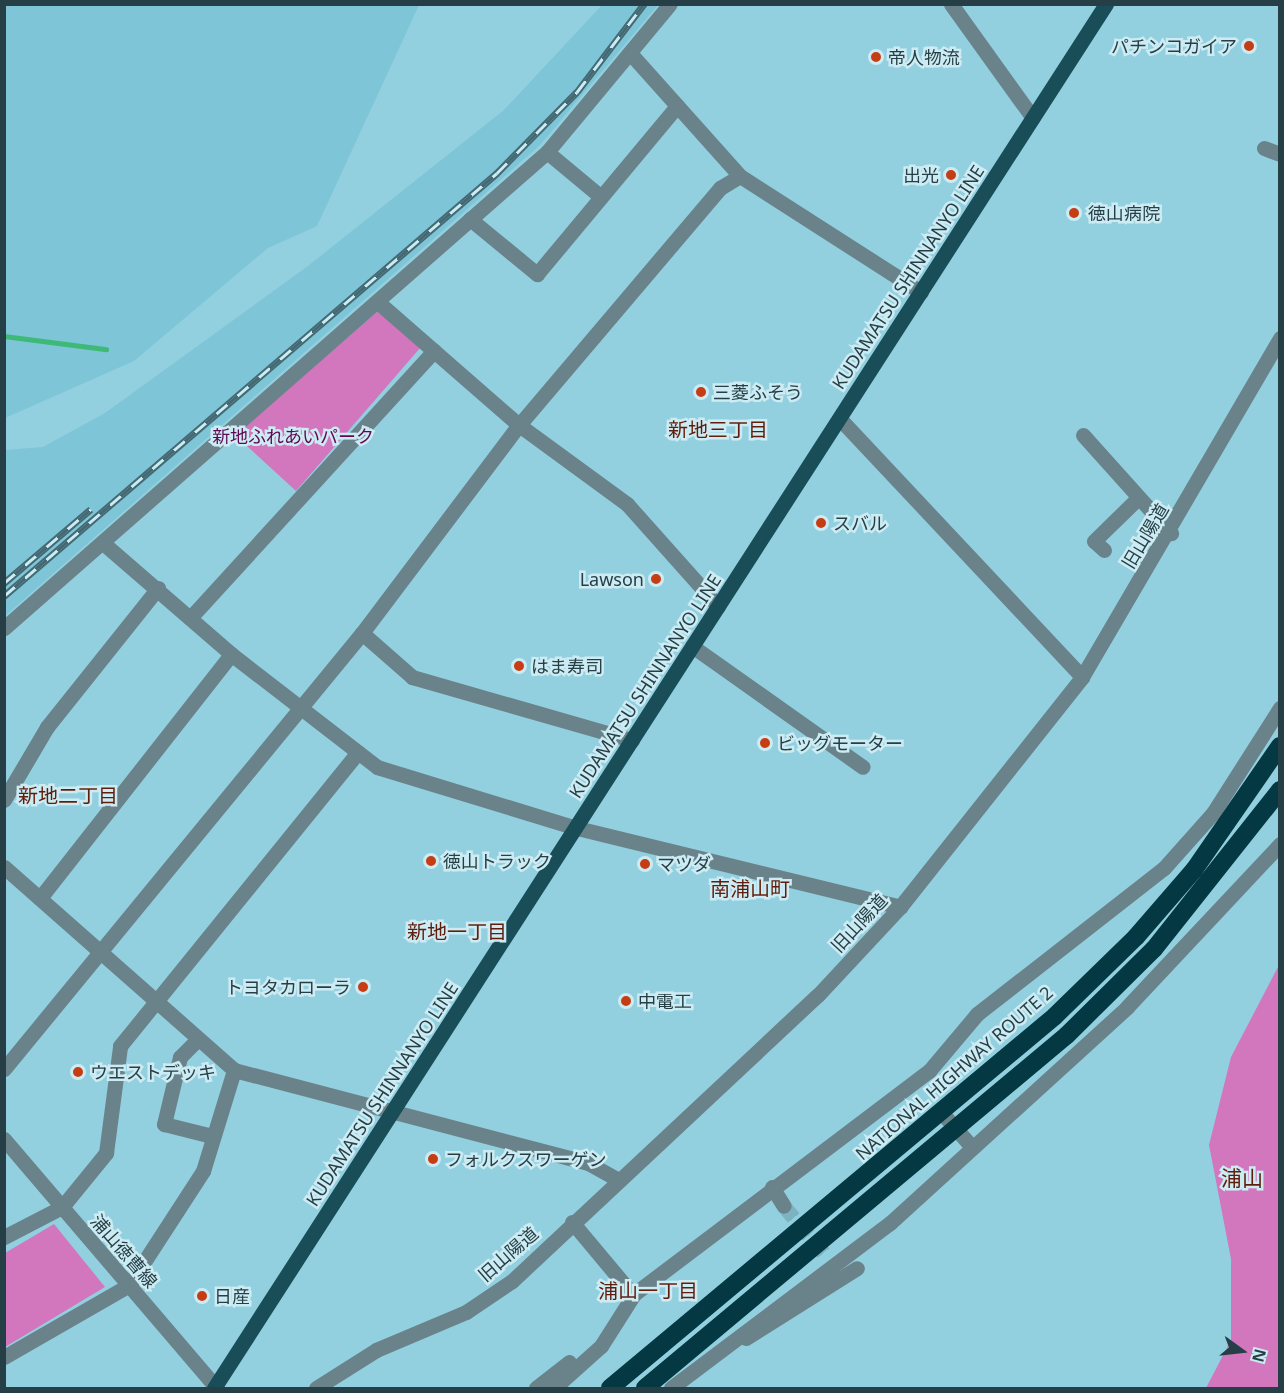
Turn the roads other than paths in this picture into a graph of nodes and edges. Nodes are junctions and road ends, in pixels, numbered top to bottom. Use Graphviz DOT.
graph roads {
  1 [pos="670,4"];
  2 [pos="951,4"];
  3 [pos="1106,4"];
  4 [pos="630,53"];
  5 [pos="677,106"];
  6 [pos="1033,118"];
  7 [pos="1264,148"];
  8 [pos="547,152"];
  9 [pos="1280,154"];
  10 [pos="740,176"];
  11 [pos="601,197"];
  12 [pos="470,219"];
  13 [pos="921,292"];
  14 [pos="379,303"];
  15 [pos="1280,338"];
  16 [pos="434,351"];
  17 [pos="840,419"];
  18 [pos="519,426"];
  19 [pos="1083,435"];
  20 [pos="1138,498"];
  21 [pos="1171,533"];
  22 [pos="103,543"];
  23 [pos="1104,550"];
  24 [pos="158,588"];
  25 [pos="718,606"];
  26 [pos="190,618"];
  27 [pos="4,628"];
  28 [pos="362,633"];
  29 [pos="692,646"];
  30 [pos="231,654"];
  31 [pos="1082,677"];
  32 [pos="301,708"];
  33 [pos="1280,708"];
  34 [pos="632,740"];
  35 [pos="1275,740"];
  36 [pos="358,752"];
  37 [pos="862,767"];
  38 [pos="1280,790"];
  39 [pos="4,800"];
  40 [pos="577,828"];
  41 [pos="1280,844"];
  42 [pos="4,867"];
  43 [pos="40,898"];
  44 [pos="900,908"];
  45 [pos="101,952"];
  46 [pos="156,1002"];
  47 [pos="197,1040"];
  48 [pos="4,1070"];
  49 [pos="234,1070"];
  50 [pos="392,1113"];
  51 [pos="942,1113"];
  52 [pos="957,1129"];
  53 [pos="212,1136"];
  54 [pos="4,1139"];
  55 [pos="972,1147"];
  56 [pos="617,1179"];
  57 [pos="772,1187"];
  58 [pos="784,1206"];
  59 [pos="62,1208"];
  60 [pos="572,1222"];
  61 [pos="4,1237"];
  62 [pos="857,1268"];
  63 [pos="129,1286"];
  64 [pos="633,1295"];
  65 [pos="739,1332"];
  66 [pos="601,1346"];
  67 [pos="4,1358"];
  68 [pos="323,1387"];
  69 [pos="215,1388"];
  70 [pos="537,1389"];
  71 [pos="554,1389"];
  72 [pos="610,1389"];
  73 [pos="645,1389"];
  74 [pos="671,1389"];
  1 -- 4 [label="street"];
  2 -- 6 [label="street"];
  3 -- 6 [label="main road, KUDAMATSU SHINNANYO LINE"];
  4 -- 5 [label="street"];
  4 -- 8 [label="street"];
  5 -- 10 [label="street"];
  5 -- 11 [label="street"];
  6 -- 13 [label="main road, KUDAMATSU SHINNANYO LINE"];
  7 -- 9 [label="street"];
  8 -- 11 [label="street"];
  8 -- 12 [label="street"];
  10 -- 13 [label="street"];
  10 -- 18 [label="street"];
  11 -- 12 [label="street"];
  12 -- 14 [label="street"];
  13 -- 17 [label="main road, KUDAMATSU SHINNANYO LINE"];
  14 -- 16 [label="street"];
  14 -- 22 [label="street"];
  15 -- 21 [label="street, 旧山陽道"];
  16 -- 18 [label="street"];
  16 -- 26 [label="street"];
  17 -- 25 [label="main road, KUDAMATSU SHINNANYO LINE"];
  17 -- 31 [label="street"];
  18 -- 25 [label="street"];
  18 -- 28 [label="street"];
  19 -- 20 [label="street"];
  20 -- 21 [label="street"];
  20 -- 23 [label="street"];
  21 -- 31 [label="street, 旧山陽道"];
  22 -- 24 [label="street"];
  22 -- 27 [label="street"];
  24 -- 26 [label="street"];
  24 -- 39 [label="street"];
  25 -- 29 [label="main road, KUDAMATSU SHINNANYO LINE"];
  26 -- 30 [label="street"];
  28 -- 32 [label="street"];
  28 -- 34 [label="street"];
  29 -- 34 [label="main road, KUDAMATSU SHINNANYO LINE"];
  29 -- 37 [label="street"];
  30 -- 32 [label="street"];
  30 -- 43 [label="street"];
  31 -- 44 [label="street, 旧山陽道"];
  32 -- 36 [label="street"];
  32 -- 45 [label="street"];
  33 -- 35 [label="street"];
  34 -- 40 [label="main road, KUDAMATSU SHINNANYO LINE"];
  35 -- 51 [label="highway, NATIONAL HIGHWAY ROUTE 2"];
  35 -- 57 [label="street"];
  36 -- 40 [label="street"];
  36 -- 46 [label="street"];
  38 -- 52 [label="highway"];
  40 -- 44 [label="street"];
  40 -- 50 [label="main road, KUDAMATSU SHINNANYO LINE"];
  41 -- 55 [label="street"];
  42 -- 43 [label="street"];
  43 -- 45 [label="street"];
  44 -- 56 [label="street, 旧山陽道"];
  45 -- 46 [label="street"];
  45 -- 48 [label="street"];
  46 -- 47 [label="street"];
  46 -- 59 [label="street"];
  47 -- 49 [label="street"];
  47 -- 53 [label="street"];
  49 -- 50 [label="street"];
  49 -- 53 [label="street"];
  50 -- 56 [label="street"];
  50 -- 69 [label="main road, KUDAMATSU SHINNANYO LINE"];
  51 -- 52 [label="street"];
  51 -- 72 [label="highway, NATIONAL HIGHWAY ROUTE 2"];
  52 -- 55 [label="street"];
  52 -- 73 [label="highway"];
  53 -- 63 [label="street"];
  54 -- 59 [label="street, 浦山徳曹線"];
  55 -- 65 [label="street"];
  56 -- 60 [label="street, 旧山陽道"];
  57 -- 58 [label="street"];
  57 -- 64 [label="street"];
  59 -- 61 [label="street"];
  59 -- 63 [label="street, 浦山徳曹線"];
  60 -- 64 [label="street"];
  60 -- 68 [label="street, 旧山陽道"];
  62 -- 65 [label="street"];
  63 -- 67 [label="street"];
  63 -- 69 [label="street, 浦山徳曹線"];
  64 -- 66 [label="street"];
  65 -- 74 [label="street"];
  66 -- 70 [label="street"];
  66 -- 71 [label="street"];
}
